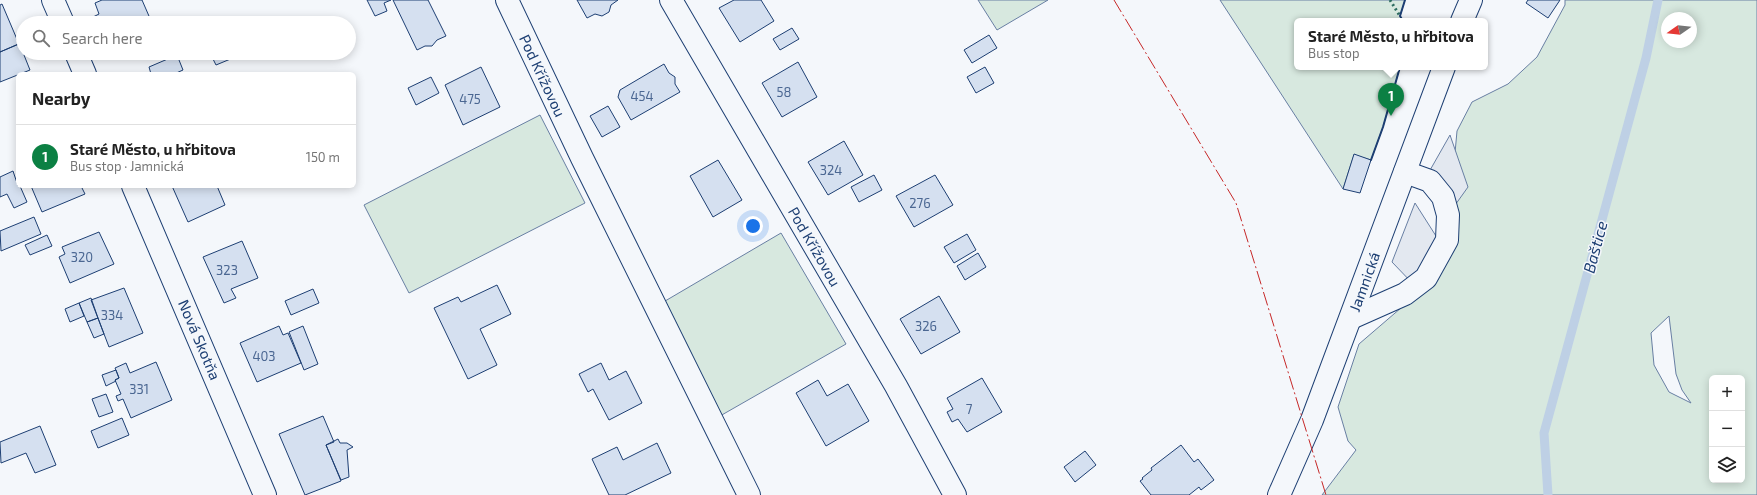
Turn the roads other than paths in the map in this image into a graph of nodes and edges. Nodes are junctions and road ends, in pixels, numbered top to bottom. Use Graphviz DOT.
graph roads {
  1 [pos="53,0"];
  2 [pos="507,0"];
  3 [pos="671,0"];
  4 [pos="1470,0"];
  5 [pos="60,16"];
  6 [pos="1463,18"];
  7 [pos="79,60"];
  8 [pos="1443,70"];
  9 [pos="83,72"];
  10 [pos="1405,172"];
  11 [pos="133,188"];
  12 [pos="1351,318"];
  13 [pos="265,495"];
  14 [pos="749,495"];
  15 [pos="955,495"];
  16 [pos="1279,495"];
  1 -- 5 [label="street"];
  2 -- 14 [label="street, Pod Křížovou"];
  3 -- 15 [label="street, Pod Křížovou"];
  4 -- 6 [label="street"];
  7 -- 9 [label="street"];
  8 -- 10 [label="street, Jamnická"];
  10 -- 12 [label="street, Jamnická"];
  10 -- 12 [label="street"];
  11 -- 13 [label="street, Nová Skotňa"];
  12 -- 16 [label="street, Jamnická"];
}
